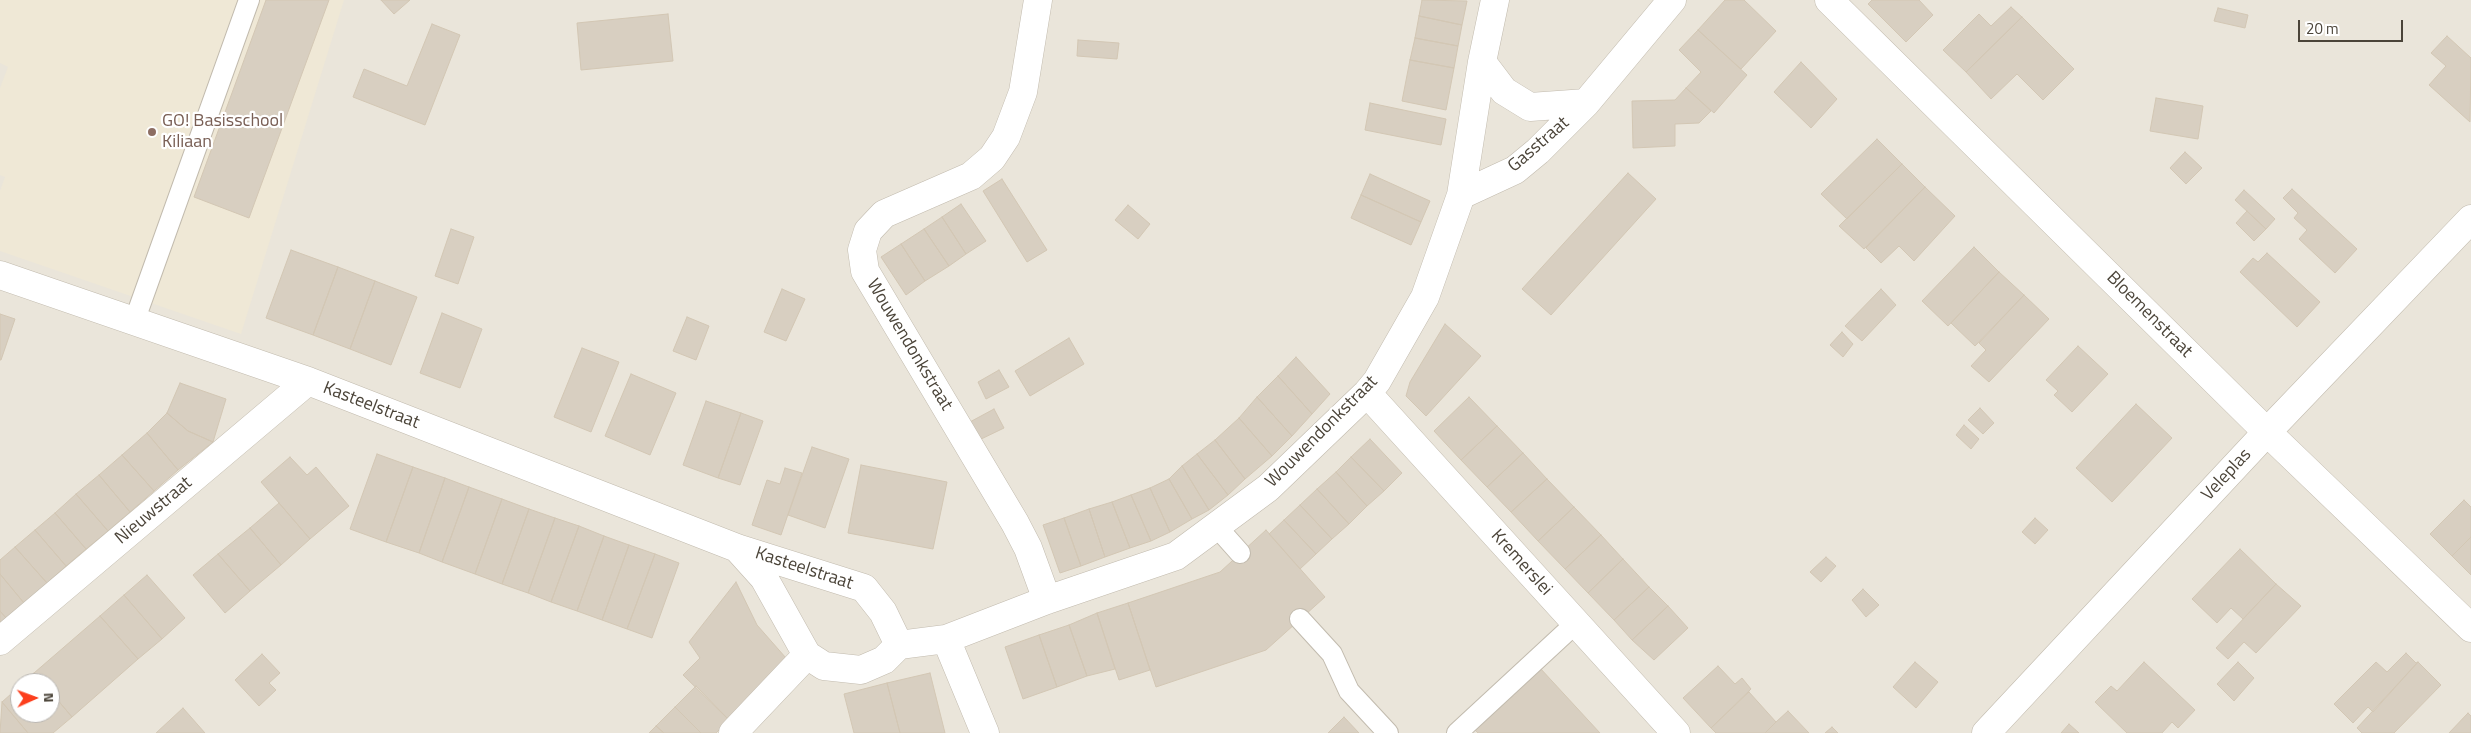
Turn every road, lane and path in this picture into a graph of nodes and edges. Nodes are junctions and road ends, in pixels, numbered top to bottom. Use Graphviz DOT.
graph roads {
  1 [pos="249,0"];
  2 [pos="1038,0"];
  3 [pos="1495,0"];
  4 [pos="1672,0"];
  5 [pos="1829,0"];
  6 [pos="1482,62"];
  7 [pos="1586,103"];
  8 [pos="1461,195"];
  9 [pos="2471,219"];
  10 [pos="0,275"];
  11 [pos="134,322"];
  12 [pos="308,381"];
  13 [pos="1367,393"];
  14 [pos="2267,432"];
  15 [pos="1216,526"];
  16 [pos="737,548"];
  17 [pos="1240,553"];
  18 [pos="1047,600"];
  19 [pos="1300,619"];
  20 [pos="1576,622"];
  21 [pos="2471,628"];
  22 [pos="946,639"];
  23 [pos="0,641"];
  24 [pos="899,645"];
  25 [pos="807,655"];
  26 [pos="733,733"];
  27 [pos="985,733"];
  28 [pos="1388,733"];
  29 [pos="1457,733"];
  30 [pos="1676,733"];
  31 [pos="1986,733"];
  1 -- 11 [label="lane"];
  2 -- 18 [label="street, Wouwendonkstraat"];
  3 -- 6 [label="street, Wouwendonkstraat"];
  4 -- 7 [label="street, Gasstraat"];
  5 -- 14 [label="street, Bloemenstraat"];
  6 -- 7 [label="street, Gasstraat"];
  6 -- 8 [label="street, Wouwendonkstraat"];
  7 -- 8 [label="street, Gasstraat"];
  8 -- 13 [label="street, Wouwendonkstraat"];
  9 -- 14 [label="street, Veleplas"];
  10 -- 11 [label="street, Kasteelstraat"];
  11 -- 12 [label="street, Kasteelstraat"];
  12 -- 16 [label="street, Kasteelstraat"];
  12 -- 23 [label="street, Nieuwstraat"];
  13 -- 15 [label="street, Wouwendonkstraat"];
  13 -- 20 [label="street, Kremerslei"];
  14 -- 21 [label="street, Bloemenstraat"];
  14 -- 31 [label="street, Veleplas"];
  15 -- 17 [label="lane"];
  15 -- 18 [label="street, Wouwendonkstraat"];
  16 -- 24 [label="street, Kasteelstraat"];
  16 -- 25 [label="street, Kasteelstraat"];
  18 -- 22 [label="street, Wouwendonkstraat"];
  19 -- 28 [label="lane"];
  20 -- 29 [label="lane"];
  20 -- 30 [label="street, Kremerslei"];
  22 -- 24 [label="street, Wouwendonkstraat"];
  22 -- 27 [label="street"];
  24 -- 25 [label="street"];
  25 -- 26 [label="street"];
}
